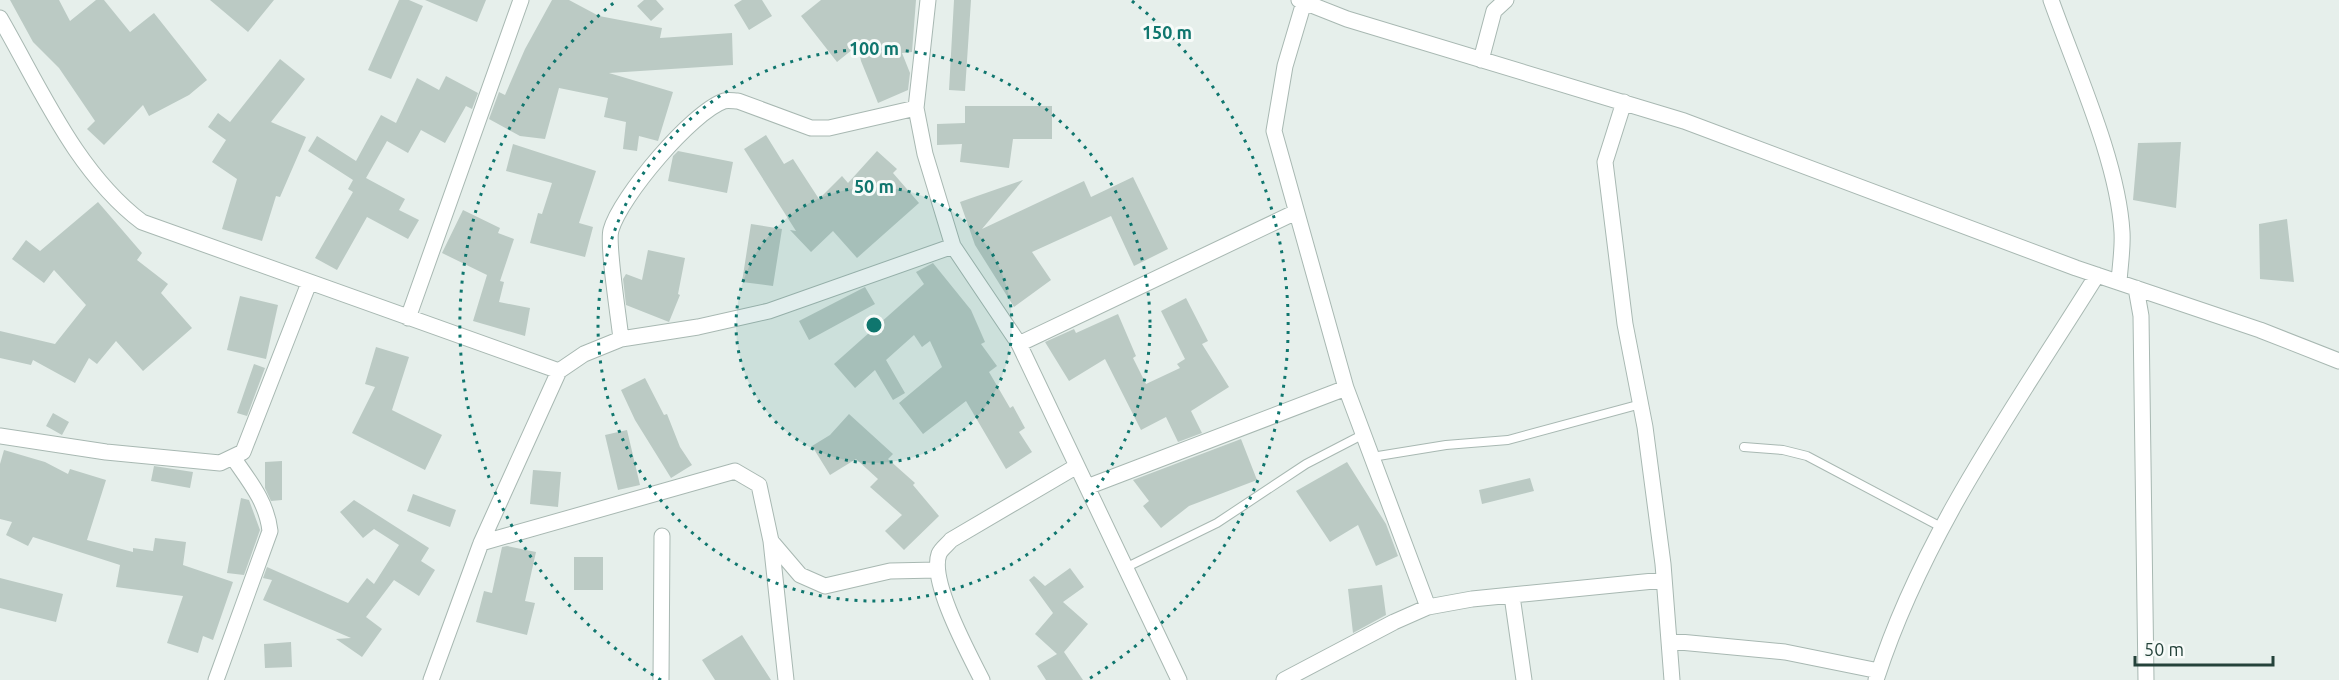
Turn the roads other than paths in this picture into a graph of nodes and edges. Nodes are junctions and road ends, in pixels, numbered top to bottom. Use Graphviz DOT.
graph roads {
  1 [pos="520,0"];
  2 [pos="928,0"];
  3 [pos="1506,0"];
  4 [pos="2051,0"];
  5 [pos="1302,1"];
  6 [pos="0,18"];
  7 [pos="1481,60"];
  8 [pos="1624,102"];
  9 [pos="916,108"];
  10 [pos="1296,212"];
  11 [pos="953,246"];
  12 [pos="2097,275"];
  13 [pos="2119,282"];
  14 [pos="309,283"];
  15 [pos="2136,288"];
  16 [pos="408,318"];
  17 [pos="621,339"];
  18 [pos="1019,344"];
  19 [pos="2339,361"];
  20 [pos="559,371"];
  21 [pos="1346,388"];
  22 [pos="1641,404"];
  23 [pos="1364,434"];
  24 [pos="0,436"];
  25 [pos="1744,447"];
  26 [pos="1372,457"];
  27 [pos="234,459"];
  28 [pos="1077,466"];
  29 [pos="1087,487"];
  30 [pos="1942,528"];
  31 [pos="662,536"];
  32 [pos="771,541"];
  33 [pos="481,543"];
  34 [pos="1125,568"];
  35 [pos="937,570"];
  36 [pos="1664,580"];
  37 [pos="1512,596"];
  38 [pos="1428,607"];
  39 [pos="1669,641"];
  40 [pos="1878,675"];
  41 [pos="216,680"];
  42 [pos="431,680"];
  43 [pos="662,680"];
  44 [pos="786,680"];
  45 [pos="982,680"];
  46 [pos="1179,680"];
  47 [pos="1284,680"];
  48 [pos="1524,680"];
  49 [pos="1672,680"];
  50 [pos="2146,680"];
  1 -- 16 [label="street"];
  2 -- 9 [label="street"];
  3 -- 7 [label="street"];
  4 -- 13 [label="street"];
  5 -- 7 [label="street"];
  5 -- 10 [label="street"];
  6 -- 14 [label="street"];
  7 -- 8 [label="street"];
  8 -- 12 [label="street"];
  8 -- 22 [label="street"];
  9 -- 11 [label="street"];
  9 -- 17 [label="street"];
  10 -- 18 [label="street"];
  10 -- 21 [label="street"];
  11 -- 17 [label="street"];
  11 -- 18 [label="street"];
  12 -- 13 [label="street"];
  12 -- 30 [label="street"];
  13 -- 15 [label="street"];
  14 -- 16 [label="street"];
  14 -- 27 [label="street"];
  15 -- 19 [label="street"];
  15 -- 50 [label="street"];
  16 -- 20 [label="street"];
  17 -- 20 [label="street"];
  18 -- 28 [label="street"];
  20 -- 33 [label="street"];
  21 -- 23 [label="street"];
  21 -- 29 [label="street"];
  22 -- 26 [label="lane"];
  22 -- 36 [label="street"];
  23 -- 26 [label="street"];
  23 -- 34 [label="lane"];
  24 -- 27 [label="street"];
  25 -- 30 [label="lane"];
  26 -- 38 [label="street"];
  27 -- 41 [label="street"];
  28 -- 29 [label="street"];
  28 -- 35 [label="street"];
  29 -- 34 [label="street"];
  30 -- 40 [label="street"];
  31 -- 43 [label="street"];
  32 -- 33 [label="street"];
  32 -- 35 [label="street"];
  32 -- 44 [label="street"];
  33 -- 42 [label="street"];
  34 -- 46 [label="street"];
  35 -- 45 [label="street"];
  36 -- 37 [label="street"];
  36 -- 39 [label="street"];
  37 -- 38 [label="street"];
  37 -- 48 [label="street"];
  38 -- 47 [label="street"];
  39 -- 40 [label="street"];
  39 -- 49 [label="street"];
}
